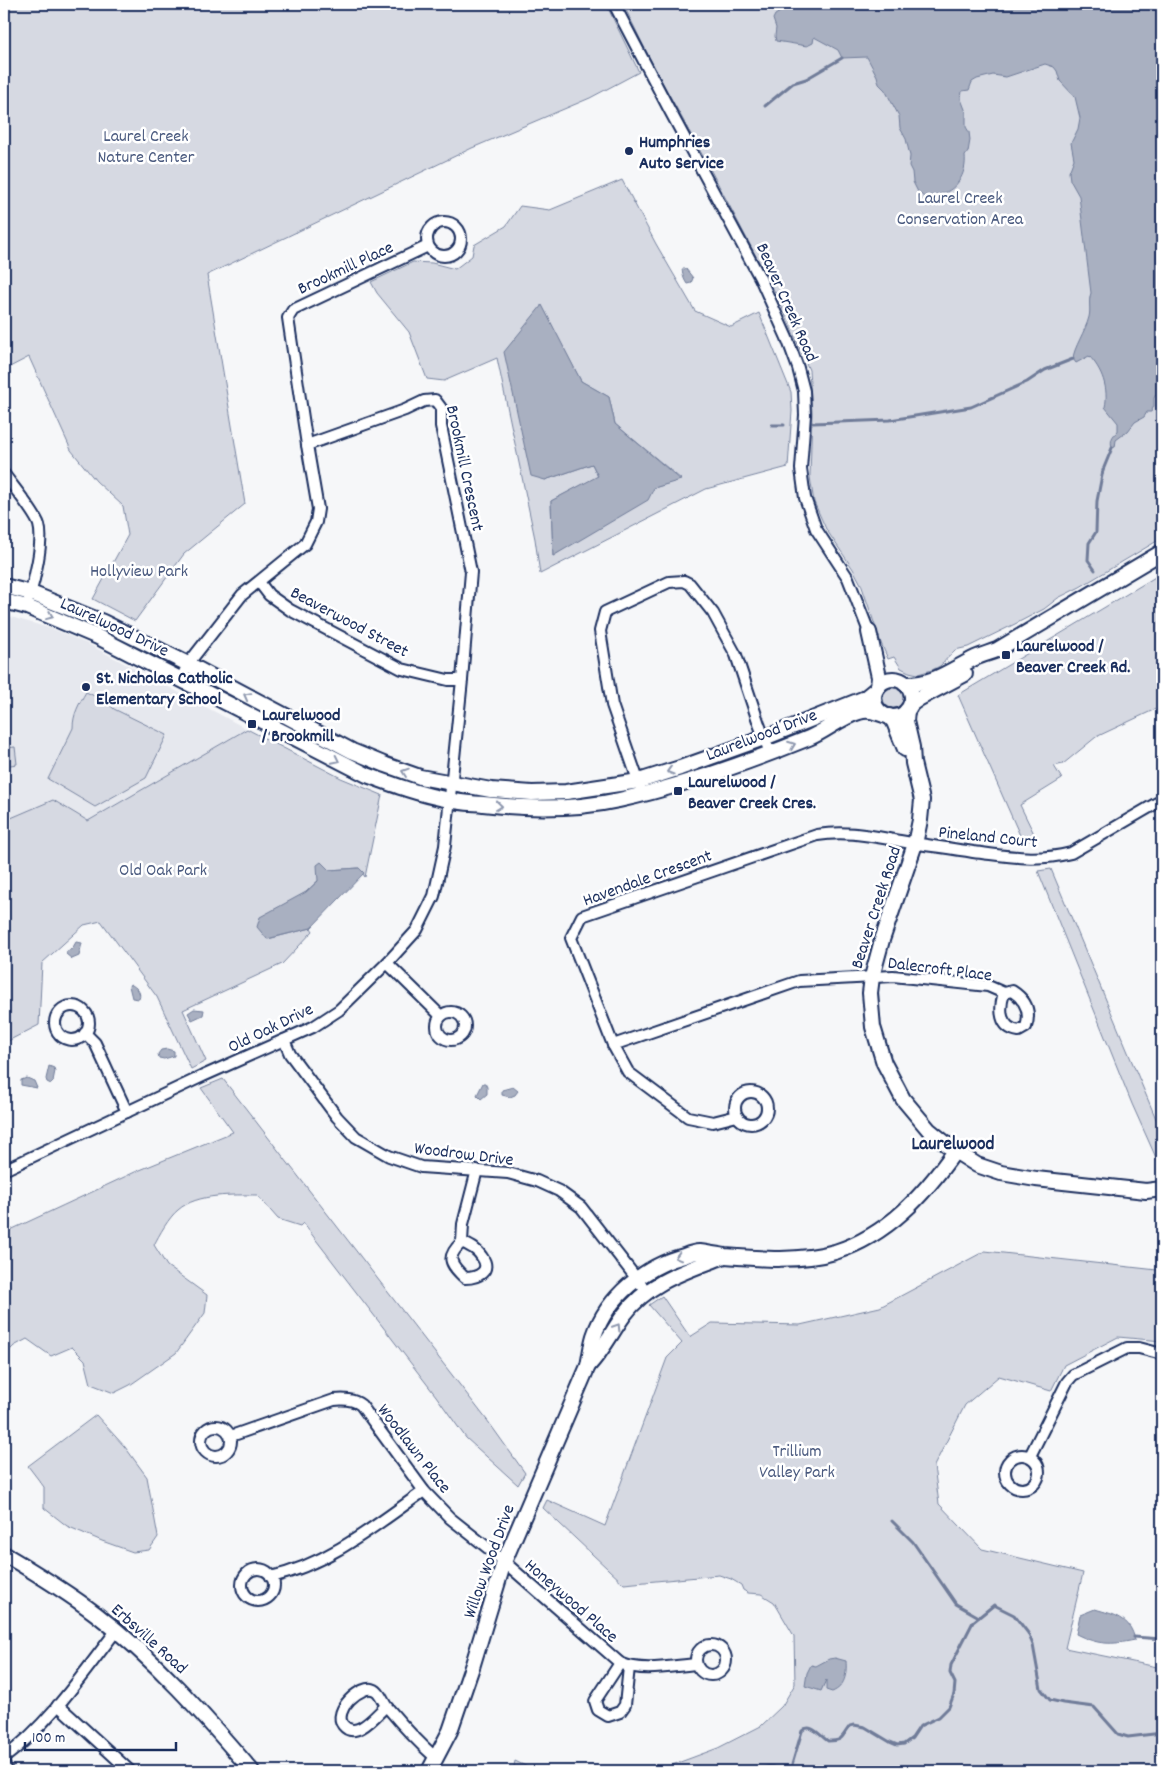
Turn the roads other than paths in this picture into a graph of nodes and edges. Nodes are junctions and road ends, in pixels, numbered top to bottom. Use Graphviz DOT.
graph roads {
  1 [pos="614,4"];
  2 [pos="428,246"];
  3 [pos="307,445"];
  4 [pos="4,474"];
  5 [pos="1162,552"];
  6 [pos="259,582"];
  7 [pos="4,586"];
  8 [pos="30,593"];
  9 [pos="4,601"];
  10 [pos="26,607"];
  11 [pos="869,632"];
  12 [pos="997,650"];
  13 [pos="188,664"];
  14 [pos="181,679"];
  15 [pos="462,680"];
  16 [pos="900,682"];
  17 [pos="877,688"];
  18 [pos="909,708"];
  19 [pos="887,715"];
  20 [pos="764,738"];
  21 [pos="770,753"];
  22 [pos="913,763"];
  23 [pos="452,784"];
  24 [pos="641,787"];
  25 [pos="450,800"];
  26 [pos="1162,800"];
  27 [pos="915,844"];
  28 [pos="387,963"];
  29 [pos="872,977"];
  30 [pos="1004,993"];
  31 [pos="441,1016"];
  32 [pos="85,1034"];
  33 [pos="284,1040"];
  34 [pos="613,1045"];
  35 [pos="127,1112"];
  36 [pos="738,1116"];
  37 [pos="955,1151"];
  38 [pos="4,1170"];
  39 [pos="477,1170"];
  40 [pos="1162,1189"];
  41 [pos="462,1242"];
  42 [pos="726,1256"];
  43 [pos="637,1279"];
  44 [pos="647,1292"];
  45 [pos="1162,1354"];
  46 [pos="588,1366"];
  47 [pos="230,1436"];
  48 [pos="1030,1456"];
  49 [pos="424,1490"];
  50 [pos="4,1554"];
  51 [pos="504,1562"];
  52 [pos="271,1577"];
  53 [pos="116,1630"];
  54 [pos="696,1664"];
  55 [pos="58,1705"];
  56 [pos="386,1706"];
  57 [pos="4,1758"];
  58 [pos="4,1764"];
  59 [pos="430,1768"];
  60 [pos="7,1771"];
  61 [pos="130,1771"];
  62 [pos="252,1771"];
  1 -- 11 [label="street, Beaver Creek Road"];
  2 -- 3 [label="street, Brookmill Place"];
  3 -- 6 [label="street"];
  3 -- 15 [label="street, Brookmill Crescent"];
  4 -- 8 [label="street"];
  5 -- 12 [label="street"];
  6 -- 13 [label="street"];
  6 -- 15 [label="street, Beaverwood Street"];
  7 -- 8 [label="street, Laurelwood Drive"];
  8 -- 10 [label="street"];
  8 -- 13 [label="street, Laurelwood Drive"];
  9 -- 10 [label="street, Laurelwood Drive"];
  10 -- 14 [label="street, Laurelwood Drive, one-way"];
  11 -- 16 [label="street, Beaver Creek Road"];
  11 -- 17 [label="street, Beaver Creek Road"];
  12 -- 16 [label="street"];
  12 -- 18 [label="street"];
  13 -- 14 [label="street"];
  23 -- 13 [label="street, Laurelwood Drive, one-way"];
  14 -- 25 [label="street, Laurelwood Drive, one-way"];
  15 -- 23 [label="street, Brookmill Crescent"];
  16 -- 17 [label="street"];
  16 -- 18 [label="street"];
  17 -- 19 [label="street"];
  17 -- 20 [label="street, Laurelwood Drive"];
  18 -- 19 [label="street"];
  18 -- 22 [label="street, Beaver Creek Road"];
  21 -- 19 [label="street, Laurelwood Drive, one-way"];
  19 -- 22 [label="street, Beaver Creek Road"];
  20 -- 21 [label="street"];
  20 -- 24 [label="street, Laurelwood Drive, one-way"];
  20 -- 24 [label="street"];
  21 -- 24 [label="street, Laurelwood Drive"];
  22 -- 27 [label="street, Beaver Creek Road"];
  23 -- 24 [label="street, Laurelwood Drive"];
  23 -- 25 [label="street, Old Oak Drive"];
  25 -- 24 [label="street, Laurelwood Drive, one-way"];
  25 -- 28 [label="street, Old Oak Drive"];
  26 -- 27 [label="street, Pineland Court"];
  27 -- 29 [label="street, Beaver Creek Road"];
  27 -- 34 [label="street, Havendale Crescent"];
  28 -- 31 [label="street"];
  28 -- 33 [label="street, Old Oak Drive"];
  29 -- 30 [label="street, Dalecroft Place"];
  29 -- 34 [label="street"];
  29 -- 37 [label="street, Beaver Creek Road"];
  32 -- 35 [label="street"];
  33 -- 35 [label="street, Old Oak Drive"];
  33 -- 39 [label="street, Woodrow Drive"];
  34 -- 36 [label="street"];
  35 -- 38 [label="street, Old Oak Drive"];
  37 -- 40 [label="street, Beaver Creek Road"];
  37 -- 42 [label="street, Willow Wood Drive"];
  39 -- 41 [label="street"];
  39 -- 43 [label="street, Woodrow Drive"];
  42 -- 43 [label="street, Willow Wood Drive, one-way"];
  42 -- 44 [label="street, Willow Wood Drive"];
  43 -- 44 [label="street, Woodrow Drive"];
  43 -- 46 [label="street, Willow Wood Drive"];
  46 -- 44 [label="street, Willow Wood Drive, one-way"];
  45 -- 48 [label="street"];
  46 -- 51 [label="street, Willow Wood Drive"];
  47 -- 49 [label="street, Woodlawn Place"];
  49 -- 51 [label="street, Woodlawn Place"];
  49 -- 52 [label="street"];
  50 -- 53 [label="street, Erbsville Road"];
  51 -- 54 [label="street, Honeywood Place"];
  51 -- 59 [label="street, Willow Wood Drive"];
  53 -- 55 [label="street"];
  53 -- 62 [label="street, Erbsville Road"];
  55 -- 57 [label="street"];
  55 -- 61 [label="street"];
  56 -- 56 [label="street"];
  56 -- 59 [label="street"];
  58 -- 60 [label="street"];
}
